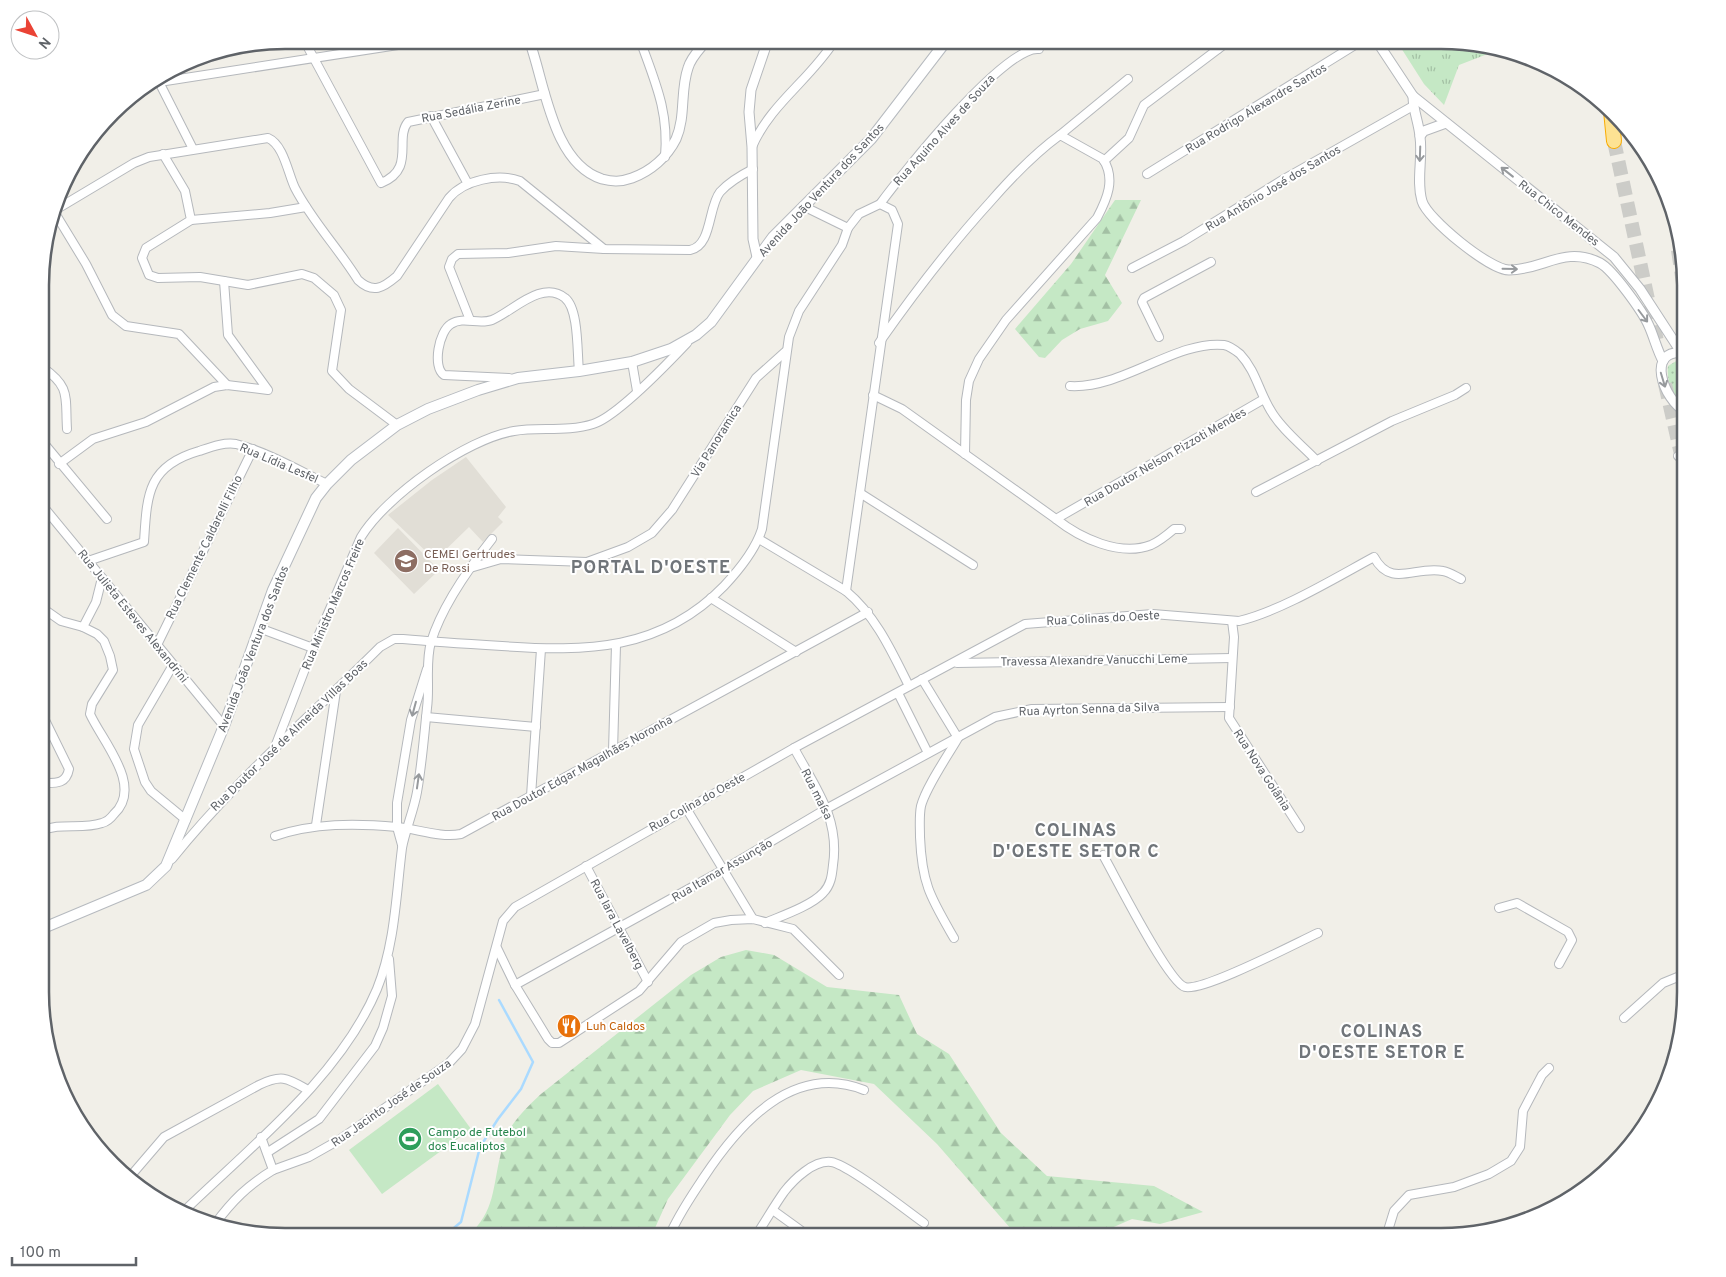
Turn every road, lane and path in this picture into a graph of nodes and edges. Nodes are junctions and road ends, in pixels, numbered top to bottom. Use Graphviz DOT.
graph roads {
  1 [pos="308,49"];
  2 [pos="377,49"];
  3 [pos="531,49"];
  4 [pos="643,49"];
  5 [pos="701,49"];
  6 [pos="765,49"];
  7 [pos="828,49"];
  8 [pos="940,49"];
  9 [pos="1039,49"];
  10 [pos="1218,49"];
  11 [pos="1348,49"];
  12 [pos="1382,49"];
  13 [pos="312,60"];
  14 [pos="1128,79"];
  15 [pos="164,82"];
  16 [pos="158,86"];
  17 [pos="545,94"];
  18 [pos="1413,96"];
  19 [pos="1413,106"];
  20 [pos="431,116"];
  21 [pos="1611,121"];
  22 [pos="1446,124"];
  23 [pos="1060,135"];
  24 [pos="1420,136"];
  25 [pos="1614,141"];
  26 [pos="752,148"];
  27 [pos="193,149"];
  28 [pos="163,154"];
  29 [pos="665,156"];
  30 [pos="1104,161"];
  31 [pos="753,169"];
  32 [pos="1147,174"];
  33 [pos="468,184"];
  34 [pos="880,204"];
  35 [pos="62,206"];
  36 [pos="804,206"];
  37 [pos="306,207"];
  38 [pos="58,219"];
  39 [pos="191,220"];
  40 [pos="848,228"];
  41 [pos="604,249"];
  42 [pos="757,256"];
  43 [pos="1211,262"];
  44 [pos="1132,268"];
  45 [pos="224,281"];
  46 [pos="470,320"];
  47 [pos="1159,337"];
  48 [pos="690,339"];
  49 [pos="879,343"];
  50 [pos="1677,343"];
  51 [pos="785,352"];
  52 [pos="1677,354"];
  53 [pos="1663,360"];
  54 [pos="632,362"];
  55 [pos="579,371"];
  56 [pos="49,372"];
  57 [pos="518,378"];
  58 [pos="228,385"];
  59 [pos="1070,386"];
  60 [pos="1466,388"];
  61 [pos="637,390"];
  62 [pos="873,395"];
  63 [pos="1264,400"];
  64 [pos="1677,405"];
  65 [pos="397,425"];
  66 [pos="67,429"];
  67 [pos="253,449"];
  68 [pos="49,450"];
  69 [pos="965,454"];
  70 [pos="1317,461"];
  71 [pos="59,464"];
  72 [pos="327,484"];
  73 [pos="1256,492"];
  74 [pos="860,493"];
  75 [pos="49,514"];
  76 [pos="106,519"];
  77 [pos="1056,519"];
  78 [pos="1181,530"];
  79 [pos="492,539"];
  80 [pos="759,539"];
  81 [pos="88,561"];
  82 [pos="973,565"];
  83 [pos="470,568"];
  84 [pos="102,578"];
  85 [pos="1461,579"];
  86 [pos="846,591"];
  87 [pos="711,598"];
  88 [pos="868,612"];
  89 [pos="49,613"];
  90 [pos="1232,621"];
  91 [pos="83,627"];
  92 [pos="259,628"];
  93 [pos="432,641"];
  94 [pos="157,645"];
  95 [pos="616,645"];
  96 [pos="313,648"];
  97 [pos="541,649"];
  98 [pos="796,652"];
  99 [pos="1232,658"];
  100 [pos="429,663"];
  101 [pos="955,663"];
  102 [pos="173,666"];
  103 [pos="922,679"];
  104 [pos="909,686"];
  105 [pos="336,691"];
  106 [pos="898,693"];
  107 [pos="1230,707"];
  108 [pos="426,717"];
  109 [pos="224,726"];
  110 [pos="536,727"];
  111 [pos="49,728"];
  112 [pos="958,738"];
  113 [pos="794,748"];
  114 [pos="274,749"];
  115 [pos="612,751"];
  116 [pos="928,753"];
  117 [pos="49,783"];
  118 [pos="531,796"];
  119 [pos="686,808"];
  120 [pos="826,809"];
  121 [pos="186,820"];
  122 [pos="316,825"];
  123 [pos="397,827"];
  124 [pos="1300,828"];
  125 [pos="49,829"];
  126 [pos="408,829"];
  127 [pos="275,836"];
  128 [pos="402,846"];
  129 [pos="1103,855"];
  130 [pos="166,866"];
  131 [pos="586,866"];
  132 [pos="723,870"];
  133 [pos="1499,908"];
  134 [pos="753,919"];
  135 [pos="765,924"];
  136 [pos="49,926"];
  137 [pos="620,928"];
  138 [pos="1318,932"];
  139 [pos="954,938"];
  140 [pos="497,948"];
  141 [pos="389,955"];
  142 [pos="1559,964"];
  143 [pos="839,975"];
  144 [pos="1677,977"];
  145 [pos="648,982"];
  146 [pos="515,985"];
  147 [pos="1624,1018"];
  148 [pos="1549,1068"];
  149 [pos="308,1090"];
  150 [pos="864,1090"];
  151 [pos="261,1137"];
  152 [pos="268,1152"];
  153 [pos="274,1170"];
  154 [pos="133,1173"];
  155 [pos="188,1207"];
  156 [pos="774,1211"];
  157 [pos="219,1219"];
  158 [pos="924,1223"];
  159 [pos="673,1228"];
  160 [pos="762,1228"];
  161 [pos="798,1228"];
  162 [pos="1389,1228"];
  1 -- 13 [label="street"];
  2 -- 13 [label="street"];
  3 -- 17 [label="street"];
  4 -- 29 [label="street"];
  5 -- 29 [label="street"];
  6 -- 26 [label="street"];
  7 -- 26 [label="street"];
  8 -- 36 [label="main road, Avenida João Ventura dos Santos"];
  9 -- 34 [label="street, Rua Aquino Alves de Souza"];
  10 -- 30 [label="street"];
  11 -- 32 [label="street, Rua Rodrigo Alexandre Santos"];
  12 -- 18 [label="street, Rua Chico Mendes"];
  13 -- 15 [label="street"];
  13 -- 20 [label="street, Rua Sedália Zerine"];
  14 -- 23 [label="street"];
  16 -- 27 [label="street"];
  17 -- 20 [label="street, Rua Sedália Zerine"];
  17 -- 29 [label="street"];
  18 -- 19 [label="street, Rua Chico Mendes"];
  18 -- 22 [label="street, Rua Chico Mendes"];
  19 -- 24 [label="street, Rua Chico Mendes"];
  19 -- 44 [label="street, Rua Antônio José dos Santos"];
  20 -- 33 [label="street"];
  21 -- 25 [label="highway"];
  22 -- 24 [label="street"];
  50 -- 22 [label="street, Rua Chico Mendes, one-way"];
  23 -- 30 [label="street"];
  23 -- 49 [label="street"];
  24 -- 53 [label="street, Rua Chico Mendes, one-way"];
  26 -- 31 [label="street"];
  27 -- 28 [label="street"];
  27 -- 37 [label="street"];
  28 -- 35 [label="street"];
  28 -- 39 [label="street"];
  30 -- 69 [label="street"];
  31 -- 41 [label="street"];
  31 -- 42 [label="street"];
  33 -- 37 [label="street"];
  33 -- 41 [label="street"];
  34 -- 40 [label="street"];
  34 -- 49 [label="street"];
  36 -- 40 [label="street"];
  36 -- 42 [label="main road, Avenida João Ventura dos Santos"];
  37 -- 39 [label="street"];
  38 -- 58 [label="street"];
  39 -- 45 [label="street"];
  40 -- 51 [label="street"];
  41 -- 46 [label="street"];
  42 -- 48 [label="main road, Avenida João Ventura dos Santos"];
  43 -- 47 [label="street"];
  45 -- 58 [label="street"];
  45 -- 65 [label="street"];
  46 -- 55 [label="street"];
  46 -- 57 [label="street"];
  48 -- 54 [label="main road, Avenida João Ventura dos Santos"];
  48 -- 61 [label="street, Rua Ministro Marcos Freire"];
  49 -- 62 [label="street"];
  51 -- 80 [label="street"];
  51 -- 83 [label="street, Via Panoramica"];
  52 -- 53 [label="street"];
  53 -- 64 [label="street, one-way"];
  54 -- 55 [label="main road, Avenida João Ventura dos Santos"];
  54 -- 61 [label="street"];
  55 -- 57 [label="main road, Avenida João Ventura dos Santos"];
  56 -- 66 [label="street"];
  57 -- 65 [label="main road, Avenida João Ventura dos Santos"];
  58 -- 71 [label="street"];
  59 -- 63 [label="street"];
  60 -- 70 [label="street"];
  61 -- 96 [label="street, Rua Ministro Marcos Freire"];
  62 -- 69 [label="street"];
  62 -- 74 [label="street"];
  63 -- 70 [label="street"];
  63 -- 77 [label="street, Rua Doutor Nelson Pizzoti Mendes"];
  65 -- 72 [label="main road, Avenida João Ventura dos Santos"];
  67 -- 72 [label="street, Rua Lídia Lesfel"];
  67 -- 81 [label="street, Rua Lídia Lesfel"];
  67 -- 94 [label="street, Rua Clemente Caldarelli Filho"];
  68 -- 71 [label="street"];
  69 -- 77 [label="street"];
  70 -- 73 [label="street"];
  71 -- 76 [label="street"];
  72 -- 92 [label="main road, Avenida João Ventura dos Santos"];
  74 -- 82 [label="street"];
  74 -- 86 [label="street"];
  75 -- 81 [label="street, Rua Julieta Esteves Alexandrini"];
  77 -- 78 [label="street"];
  79 -- 83 [label="street"];
  80 -- 86 [label="street"];
  80 -- 87 [label="street, Rua Doutor José de Almeida Villas Boas"];
  81 -- 84 [label="street, Rua Julieta Esteves Alexandrini"];
  83 -- 93 [label="street"];
  84 -- 91 [label="street"];
  84 -- 94 [label="street, Rua Julieta Esteves Alexandrini"];
  85 -- 90 [label="street, Rua Colinas do Oeste"];
  86 -- 88 [label="street"];
  87 -- 95 [label="street, Rua Doutor José de Almeida Villas Boas"];
  87 -- 98 [label="street"];
  88 -- 98 [label="street, Rua Doutor Edgar Magalhães Noronha"];
  88 -- 104 [label="street"];
  89 -- 91 [label="street"];
  90 -- 99 [label="street, Rua Nova Goiânia"];
  90 -- 101 [label="street, Rua Colinas do Oeste"];
  91 -- 125 [label="street"];
  92 -- 96 [label="street"];
  92 -- 109 [label="main road, Avenida João Ventura dos Santos"];
  93 -- 97 [label="street, Rua Doutor José de Almeida Villas Boas"];
  93 -- 100 [label="street"];
  93 -- 105 [label="street, Rua Doutor José de Almeida Villas Boas"];
  94 -- 102 [label="street, Rua Julieta Esteves Alexandrini"];
  95 -- 97 [label="street, Rua Doutor José de Almeida Villas Boas"];
  95 -- 115 [label="street"];
  96 -- 114 [label="street, Rua Ministro Marcos Freire"];
  97 -- 110 [label="street"];
  98 -- 115 [label="street, Rua Doutor Edgar Magalhães Noronha"];
  99 -- 101 [label="street, Travessa Alexandre Vanucchi Leme"];
  99 -- 107 [label="street, Rua Nova Goiânia"];
  100 -- 108 [label="street"];
  100 -- 123 [label="street, one-way"];
  101 -- 103 [label="street, Rua Colinas do Oeste"];
  102 -- 109 [label="street, Rua Julieta Esteves Alexandrini"];
  102 -- 121 [label="street"];
  103 -- 104 [label="street, Rua Colina do Oeste"];
  103 -- 112 [label="street"];
  104 -- 106 [label="street, Rua Colina do Oeste"];
  105 -- 114 [label="street, Rua Doutor José de Almeida Villas Boas"];
  105 -- 122 [label="street"];
  106 -- 113 [label="street, Rua Colina do Oeste"];
  106 -- 116 [label="street"];
  107 -- 112 [label="street, Rua Ayrton Senna da Silva"];
  107 -- 124 [label="street, Rua Nova Goiânia"];
  108 -- 110 [label="street"];
  126 -- 108 [label="street, one-way"];
  109 -- 121 [label="main road, Avenida João Ventura dos Santos"];
  110 -- 118 [label="street"];
  111 -- 117 [label="street"];
  112 -- 116 [label="street, Rua Ayrton Senna da Silva"];
  112 -- 139 [label="street"];
  113 -- 119 [label="street, Rua Colina do Oeste"];
  113 -- 120 [label="street, Rua maísa"];
  114 -- 130 [label="street, Rua Doutor José de Almeida Villas Boas"];
  115 -- 118 [label="street, Rua Doutor Edgar Magalhães Noronha"];
  116 -- 120 [label="street, Rua Itamar Assunção"];
  118 -- 126 [label="street, Rua Doutor Edgar Magalhães Noronha"];
  119 -- 131 [label="street, Rua Colina do Oeste"];
  119 -- 132 [label="street"];
  120 -- 132 [label="street, Rua Itamar Assunção"];
  120 -- 135 [label="street, Rua maísa"];
  121 -- 130 [label="main road, Avenida João Ventura dos Santos"];
  122 -- 123 [label="street, Rua Doutor Edgar Magalhães Noronha"];
  122 -- 127 [label="street, Rua Doutor Edgar Magalhães Noronha"];
  123 -- 126 [label="street, Rua Doutor Edgar Magalhães Noronha"];
  123 -- 128 [label="street"];
  126 -- 128 [label="street"];
  128 -- 141 [label="street"];
  129 -- 138 [label="street"];
  130 -- 136 [label="main road, Avenida João Ventura dos Santos"];
  131 -- 137 [label="street, Rua Iara Lavelberg"];
  131 -- 140 [label="street, Rua Colina do Oeste"];
  132 -- 134 [label="street"];
  132 -- 137 [label="street, Rua Itamar Assunção"];
  133 -- 142 [label="street"];
  134 -- 135 [label="street"];
  134 -- 145 [label="street"];
  135 -- 143 [label="street"];
  137 -- 145 [label="street, Rua Iara Lavelberg"];
  137 -- 146 [label="street, Rua Itamar Assunção"];
  140 -- 146 [label="street"];
  140 -- 153 [label="street, Rua Jacinto José de Souza"];
  141 -- 149 [label="street"];
  141 -- 152 [label="street"];
  144 -- 147 [label="street"];
  145 -- 146 [label="street"];
  148 -- 162 [label="street"];
  149 -- 151 [label="street"];
  149 -- 154 [label="street"];
  150 -- 159 [label="street"];
  151 -- 152 [label="street"];
  151 -- 155 [label="street"];
  152 -- 153 [label="street"];
  153 -- 157 [label="street, Rua Jacinto José de Souza"];
  156 -- 158 [label="street"];
  156 -- 160 [label="street"];
  156 -- 161 [label="street"];
}
